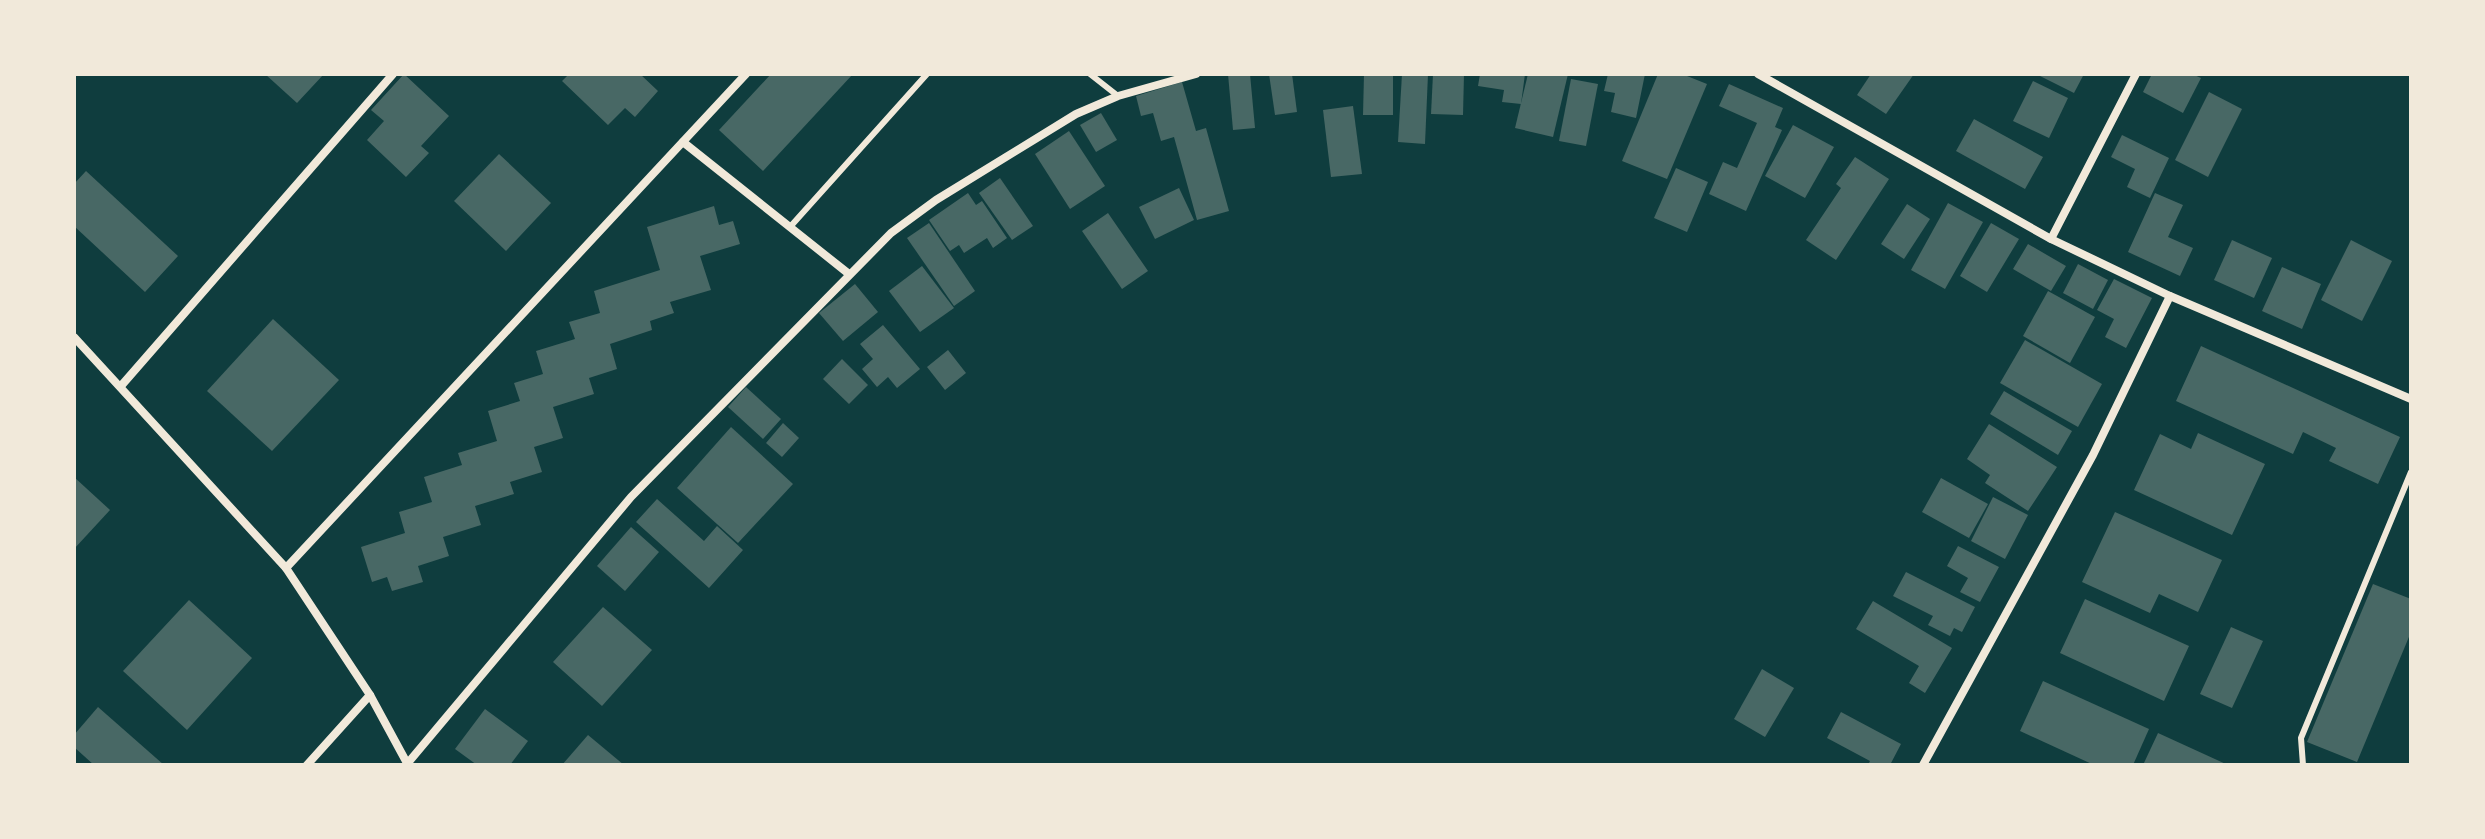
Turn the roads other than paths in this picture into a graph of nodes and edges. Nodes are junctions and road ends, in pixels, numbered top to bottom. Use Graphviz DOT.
graph roads {
  1 [pos="393,74"];
  2 [pos="746,74"];
  3 [pos="927,74"];
  4 [pos="1090,74"];
  5 [pos="1196,74"];
  6 [pos="1758,74"];
  7 [pos="2136,74"];
  8 [pos="1118,96"];
  9 [pos="683,142"];
  10 [pos="790,227"];
  11 [pos="2051,239"];
  12 [pos="849,274"];
  13 [pos="2170,296"];
  14 [pos="74,337"];
  15 [pos="121,386"];
  16 [pos="2411,399"];
  17 [pos="2411,472"];
  18 [pos="286,568"];
  19 [pos="370,695"];
  20 [pos="408,764"];
  21 [pos="307,765"];
  22 [pos="1923,765"];
  23 [pos="2303,765"];
  1 -- 15 [label="street"];
  2 -- 9 [label="street"];
  3 -- 10 [label="lane"];
  4 -- 8 [label="lane"];
  5 -- 8 [label="street"];
  6 -- 11 [label="street"];
  7 -- 11 [label="street"];
  8 -- 12 [label="street"];
  9 -- 10 [label="street"];
  9 -- 18 [label="street"];
  10 -- 12 [label="street"];
  11 -- 13 [label="street"];
  12 -- 20 [label="street"];
  13 -- 16 [label="street"];
  13 -- 22 [label="street"];
  14 -- 15 [label="street"];
  15 -- 18 [label="street"];
  17 -- 23 [label="lane"];
  18 -- 19 [label="street"];
  19 -- 20 [label="street"];
  19 -- 21 [label="street"];
}
